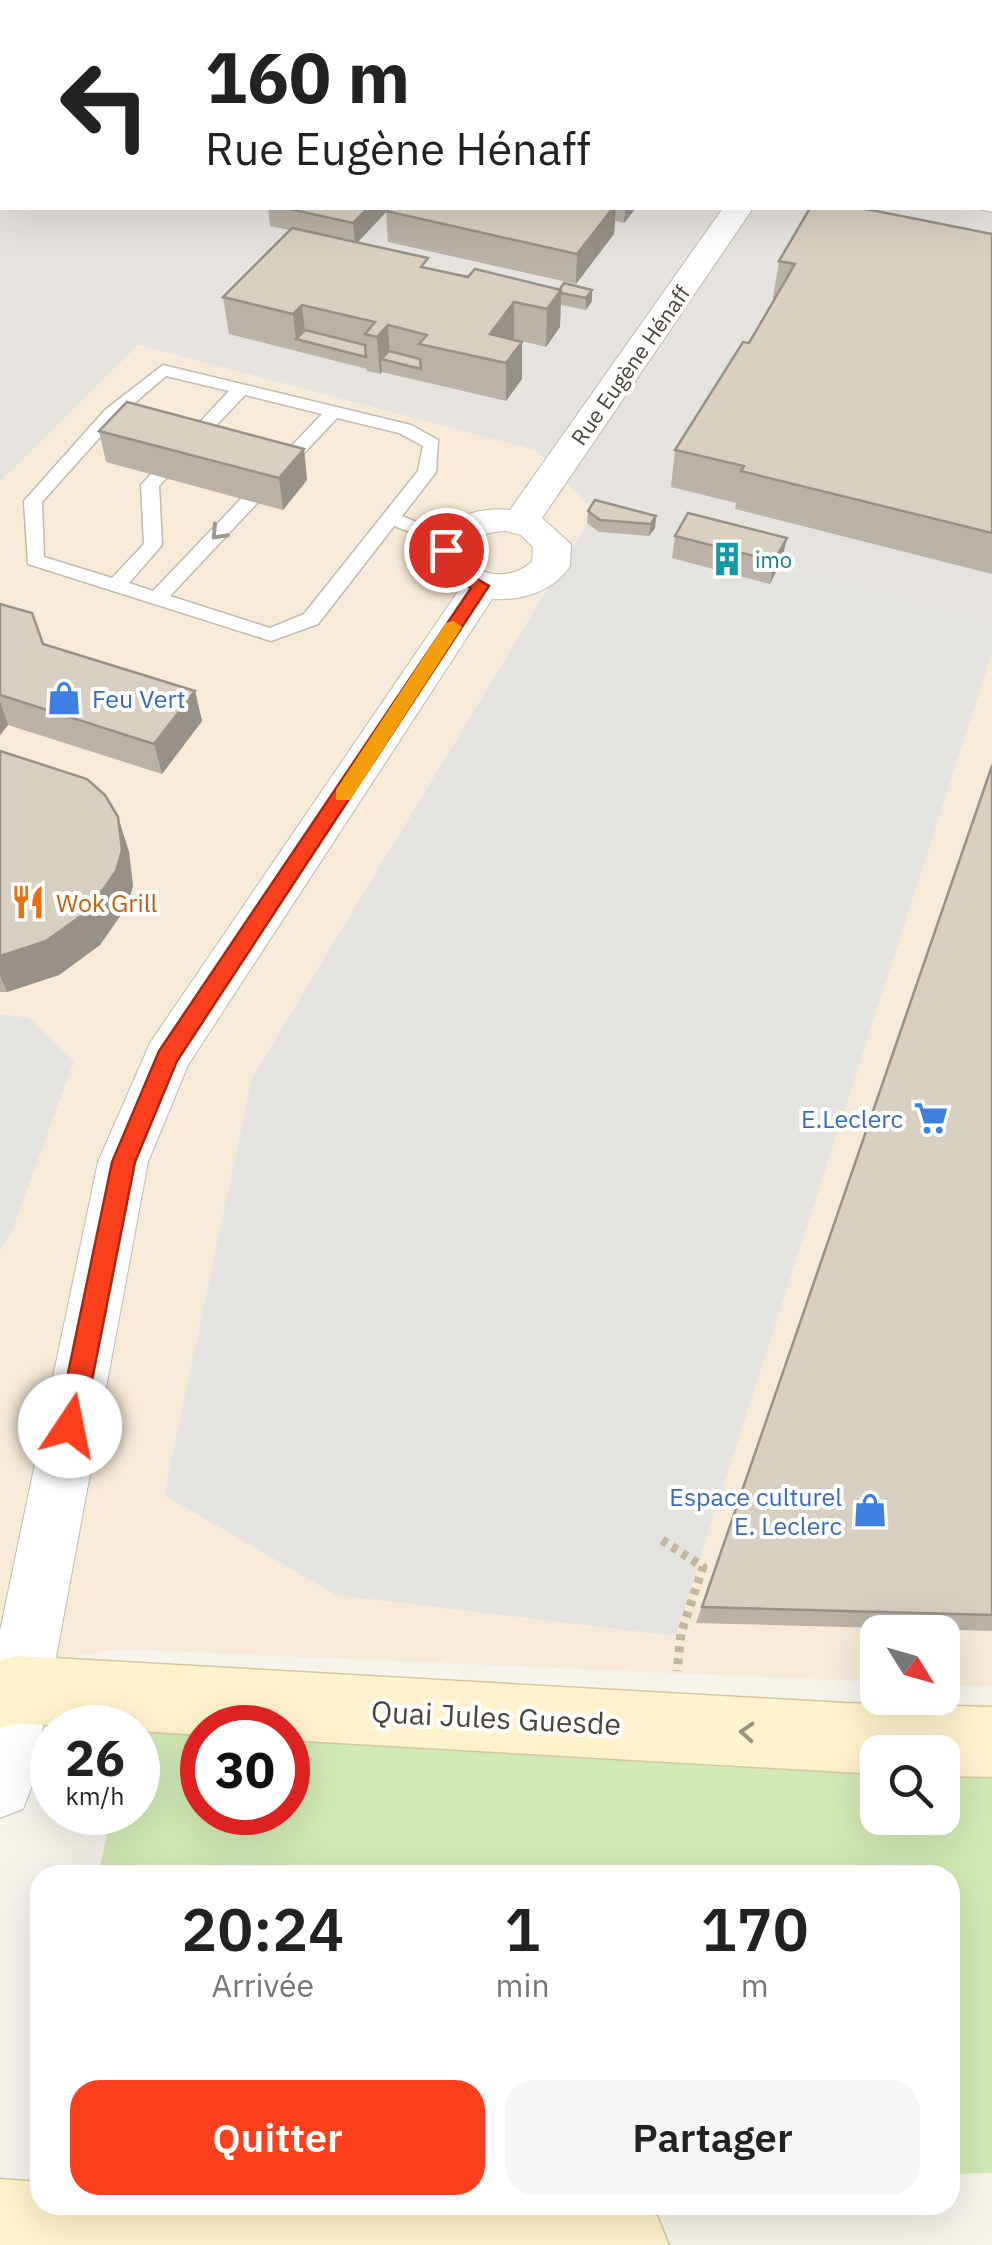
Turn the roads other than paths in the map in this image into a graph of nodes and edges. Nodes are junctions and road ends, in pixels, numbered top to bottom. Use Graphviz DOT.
graph roads {
  1 [pos="737,210"];
  2 [pos="241,389"];
  3 [pos="334,412"];
  4 [pos="394,519"];
  5 [pos="520,522"];
  6 [pos="450,540"];
  7 [pos="116,586"];
  8 [pos="481,586"];
  9 [pos="157,599"];
  10 [pos="8,1692"];
  11 [pos="992,1742"];
  12 [pos="0,1786"];
  13 [pos="0,2220"];
  14 [pos="476,2241"];
  15 [pos="628,2245"];
  1 -- 5 [label="street, Rue Eugène Hénaff"];
  2 -- 3 [label="lane"];
  2 -- 7 [label="lane"];
  2 -- 7 [label="lane"];
  3 -- 4 [label="lane"];
  3 -- 9 [label="lane, one-way"];
  4 -- 6 [label="lane"];
  4 -- 9 [label="lane"];
  5 -- 6 [label="street"];
  5 -- 8 [label="street"];
  6 -- 8 [label="street"];
  7 -- 9 [label="lane"];
  8 -- 10 [label="street"];
  11 -- 10 [label="main road, Quai Jules Guesde, one-way"];
  10 -- 12 [label="street"];
  13 -- 14 [label="main road"];
  14 -- 15 [label="main road"];
}
